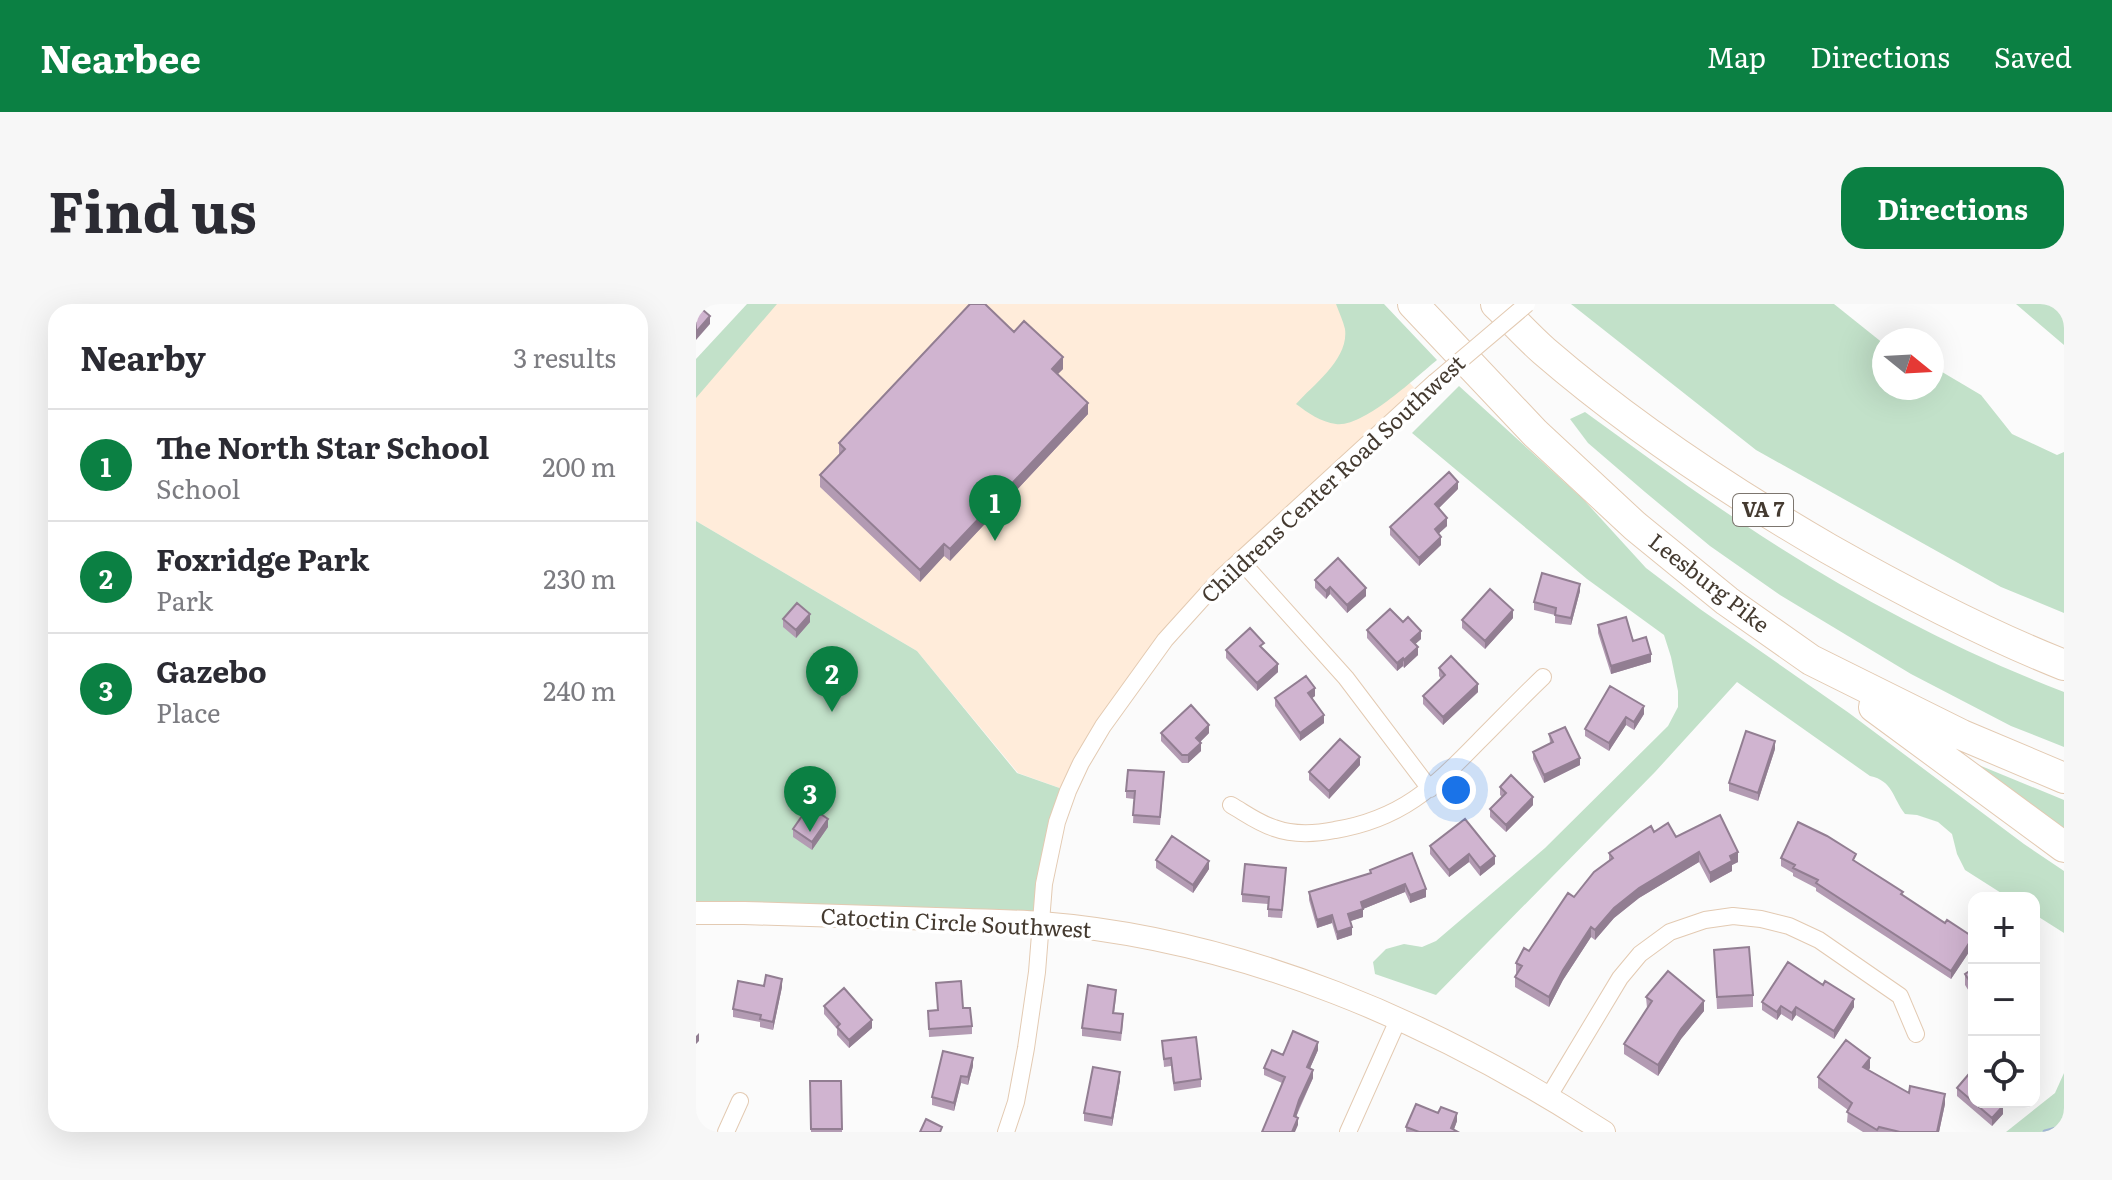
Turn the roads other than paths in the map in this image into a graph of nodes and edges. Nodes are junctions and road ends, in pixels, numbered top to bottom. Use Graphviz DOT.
graph roads {
  1 [pos="1413,304"];
  2 [pos="1496,304"];
  3 [pos="1527,304"];
  4 [pos="1240,560"];
  5 [pos="1811,660"];
  6 [pos="2064,665"];
  7 [pos="1543,677"];
  8 [pos="2064,778"];
  9 [pos="1430,789"];
  10 [pos="1231,805"];
  11 [pos="2064,847"];
  12 [pos="696,913"];
  13 [pos="1040,923"];
  14 [pos="1398,1020"];
  15 [pos="1916,1034"];
  16 [pos="1549,1096"];
  17 [pos="740,1101"];
  18 [pos="726,1132"];
  19 [pos="1006,1132"];
  20 [pos="1348,1132"];
  21 [pos="1604,1132"];
  1 -- 5 [label="highway, Leesburg Pike"];
  2 -- 6 [label="highway, VA 7"];
  3 -- 4 [label="street, Childrens Center Road Southwest, bridge"];
  4 -- 9 [label="street"];
  4 -- 13 [label="street, Childrens Center Road Southwest"];
  5 -- 8 [label="highway, Leesburg Pike"];
  5 -- 11 [label="highway"];
  7 -- 9 [label="street"];
  9 -- 10 [label="street"];
  12 -- 13 [label="main road, Catoctin Circle Southwest"];
  13 -- 14 [label="main road, Catoctin Circle Southwest"];
  13 -- 19 [label="street, Childrens Center Road Southwest"];
  14 -- 16 [label="main road, Catoctin Circle Southwest"];
  14 -- 20 [label="street"];
  15 -- 16 [label="street"];
  16 -- 21 [label="main road, Catoctin Circle Southwest"];
  17 -- 18 [label="street"];
}
